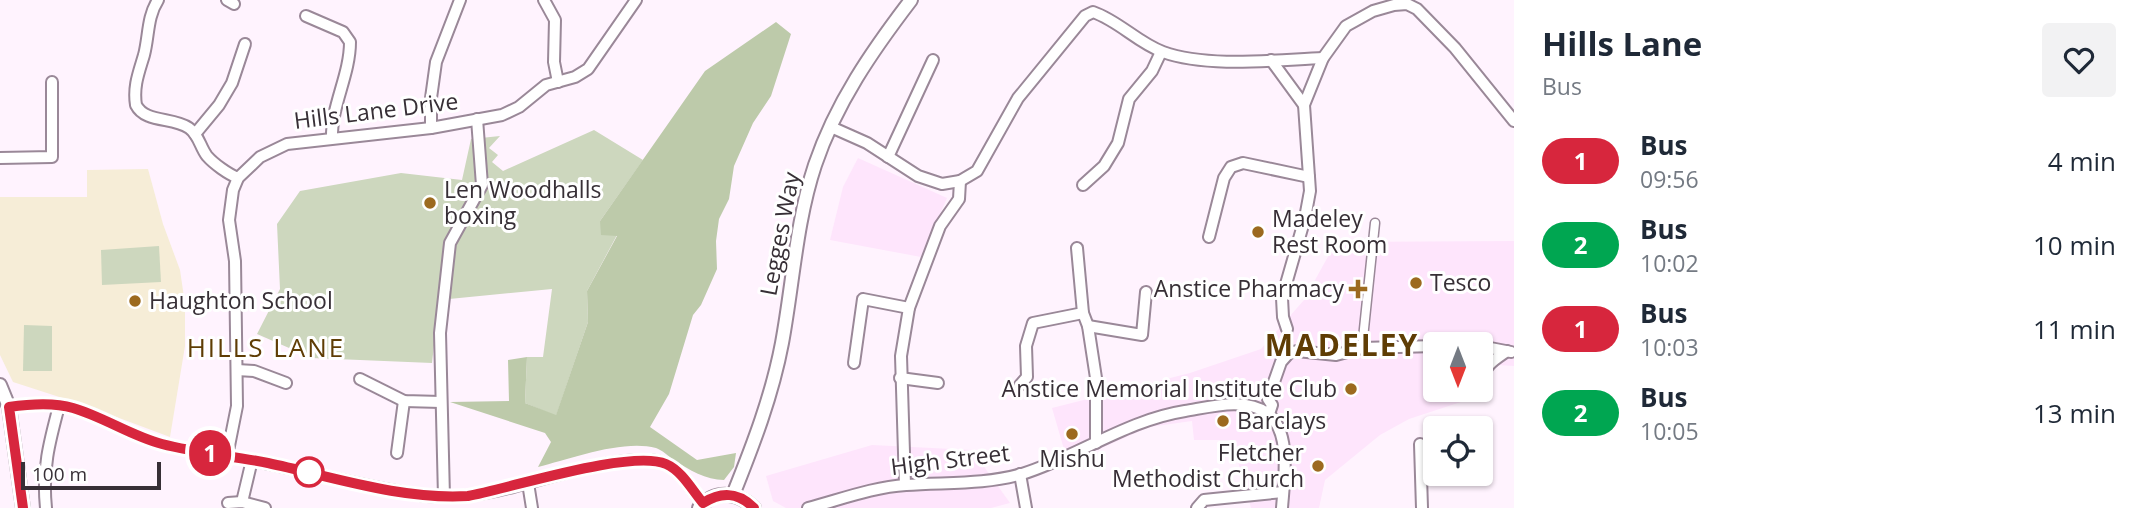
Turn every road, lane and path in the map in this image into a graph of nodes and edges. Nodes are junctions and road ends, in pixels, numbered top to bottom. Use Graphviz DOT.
graph roads {
  1 [pos="158,0"];
  2 [pos="460,0"];
  3 [pos="544,0"];
  4 [pos="636,0"];
  5 [pos="911,0"];
  6 [pos="1420,5"];
  7 [pos="1094,6"];
  8 [pos="306,16"];
  9 [pos="245,44"];
  10 [pos="1161,52"];
  11 [pos="1323,58"];
  12 [pos="933,60"];
  13 [pos="1271,60"];
  14 [pos="52,82"];
  15 [pos="558,82"];
  16 [pos="1304,105"];
  17 [pos="477,119"];
  18 [pos="1514,121"];
  19 [pos="831,127"];
  20 [pos="431,128"];
  21 [pos="195,134"];
  22 [pos="332,138"];
  23 [pos="888,157"];
  24 [pos="0,158"];
  25 [pos="1309,177"];
  26 [pos="238,178"];
  27 [pos="960,181"];
  28 [pos="1083,185"];
  29 [pos="1375,223"];
  30 [pos="1209,237"];
  31 [pos="1077,248"];
  32 [pos="1146,292"];
  33 [pos="909,308"];
  34 [pos="1083,313"];
  35 [pos="1088,326"];
  36 [pos="1287,329"];
  37 [pos="1423,346"];
  38 [pos="1362,348"];
  39 [pos="1493,348"];
  40 [pos="1511,352"];
  41 [pos="1493,361"];
  42 [pos="854,363"];
  43 [pos="237,370"];
  44 [pos="900,378"];
  45 [pos="360,379"];
  46 [pos="286,383"];
  47 [pos="938,383"];
  48 [pos="0,385"];
  49 [pos="1020,385"];
  50 [pos="1268,399"];
  51 [pos="404,401"];
  52 [pos="440,402"];
  53 [pos="59,406"];
  54 [pos="1255,406"];
  55 [pos="9,407"];
  56 [pos="1269,414"];
  57 [pos="1096,443"];
  58 [pos="1420,444"];
  59 [pos="397,453"];
  60 [pos="227,456"];
  61 [pos="252,460"];
  62 [pos="1020,474"];
  63 [pos="527,483"];
  64 [pos="905,485"];
  65 [pos="1283,492"];
  66 [pos="733,495"];
  67 [pos="436,501"];
  68 [pos="242,502"];
  69 [pos="228,503"];
  70 [pos="701,506"];
  71 [pos="23,508"];
  72 [pos="46,508"];
  73 [pos="265,508"];
  74 [pos="532,508"];
  75 [pos="754,508"];
  76 [pos="808,508"];
  77 [pos="1026,508"];
  78 [pos="1198,508"];
  79 [pos="1282,508"];
  80 [pos="1422,508"];
  1 -- 21 [label="street"];
  2 -- 20 [label="street"];
  3 -- 15 [label="street"];
  4 -- 15 [label="street, Hills Lane Drive"];
  5 -- 19 [label="street, Legges Way"];
  6 -- 11 [label="street"];
  6 -- 18 [label="street"];
  7 -- 10 [label="street"];
  7 -- 27 [label="street"];
  8 -- 22 [label="street"];
  9 -- 21 [label="street"];
  10 -- 13 [label="street"];
  10 -- 28 [label="street"];
  11 -- 13 [label="street"];
  11 -- 16 [label="street"];
  12 -- 23 [label="street"];
  13 -- 16 [label="street"];
  14 -- 24 [label="street"];
  15 -- 17 [label="street, Hills Lane Drive"];
  16 -- 25 [label="street"];
  17 -- 20 [label="street, Hills Lane Drive"];
  17 -- 52 [label="street"];
  19 -- 23 [label="street"];
  19 -- 66 [label="street, Legges Way"];
  20 -- 22 [label="street, Hills Lane Drive"];
  21 -- 26 [label="street"];
  22 -- 26 [label="street, Hills Lane Drive"];
  23 -- 27 [label="street"];
  25 -- 30 [label="street"];
  25 -- 36 [label="street"];
  26 -- 43 [label="street"];
  27 -- 33 [label="street"];
  29 -- 38 [label="street"];
  31 -- 34 [label="street"];
  32 -- 35 [label="street"];
  33 -- 42 [label="street"];
  33 -- 44 [label="street"];
  34 -- 35 [label="street"];
  34 -- 49 [label="street"];
  35 -- 57 [label="street"];
  37 -- 38 [label="street"];
  38 -- 50 [label="street"];
  39 -- 40 [label="street"];
  40 -- 41 [label="street"];
  43 -- 46 [label="street"];
  43 -- 60 [label="street"];
  44 -- 47 [label="street"];
  44 -- 64 [label="street"];
  45 -- 51 [label="street"];
  48 -- 55 [label="street"];
  50 -- 54 [label="street, High Street"];
  50 -- 56 [label="street"];
  51 -- 52 [label="street"];
  51 -- 59 [label="street"];
  52 -- 67 [label="street"];
  53 -- 55 [label="street"];
  53 -- 60 [label="street"];
  53 -- 72 [label="street"];
  54 -- 56 [label="street"];
  54 -- 57 [label="street, High Street"];
  55 -- 71 [label="street"];
  56 -- 65 [label="street"];
  57 -- 62 [label="street, High Street"];
  58 -- 80 [label="street"];
  60 -- 61 [label="street"];
  61 -- 67 [label="street"];
  61 -- 68 [label="street"];
  62 -- 64 [label="street, High Street"];
  62 -- 77 [label="street"];
  63 -- 67 [label="street"];
  63 -- 70 [label="street"];
  63 -- 74 [label="street"];
  64 -- 76 [label="street, High Street"];
  65 -- 78 [label="street"];
  65 -- 79 [label="street"];
  66 -- 70 [label="street"];
  66 -- 75 [label="street"];
  68 -- 69 [label="street"];
  68 -- 73 [label="street"];
}
